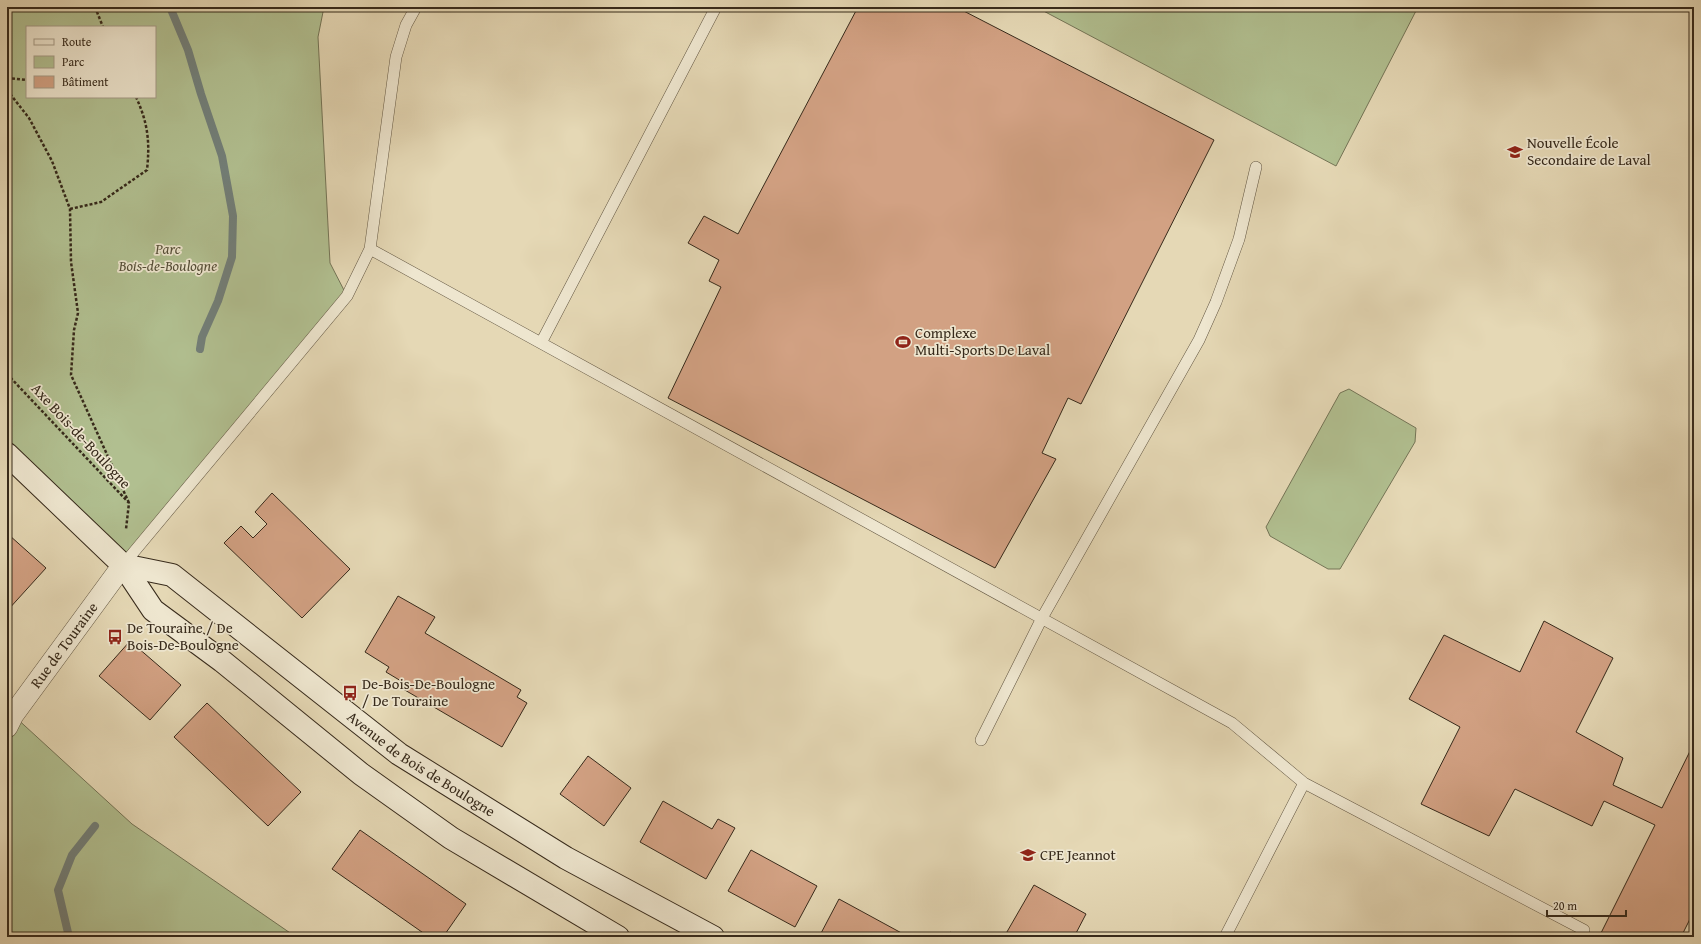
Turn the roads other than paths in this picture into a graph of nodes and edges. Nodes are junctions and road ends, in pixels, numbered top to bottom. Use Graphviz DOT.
graph roads {
  1 [pos="416,7"];
  2 [pos="716,7"];
  3 [pos="1256,167"];
  4 [pos="370,249"];
  5 [pos="541,343"];
  6 [pos="7,454"];
  7 [pos="123,565"];
  8 [pos="1042,618"];
  9 [pos="7,727"];
  10 [pos="981,740"];
  11 [pos="1304,783"];
  12 [pos="618,937"];
  13 [pos="713,937"];
  14 [pos="1225,937"];
  15 [pos="1580,937"];
  1 -- 4 [label="lane"];
  2 -- 5 [label="lane"];
  3 -- 8 [label="lane"];
  4 -- 5 [label="lane"];
  4 -- 7 [label="lane"];
  5 -- 8 [label="lane"];
  6 -- 7 [label="street"];
  7 -- 9 [label="street, Rue de Touraine"];
  7 -- 12 [label="street"];
  7 -- 13 [label="street, Avenue de Bois de Boulogne"];
  8 -- 10 [label="lane"];
  8 -- 11 [label="lane"];
  11 -- 14 [label="lane"];
  11 -- 15 [label="lane"];
}
